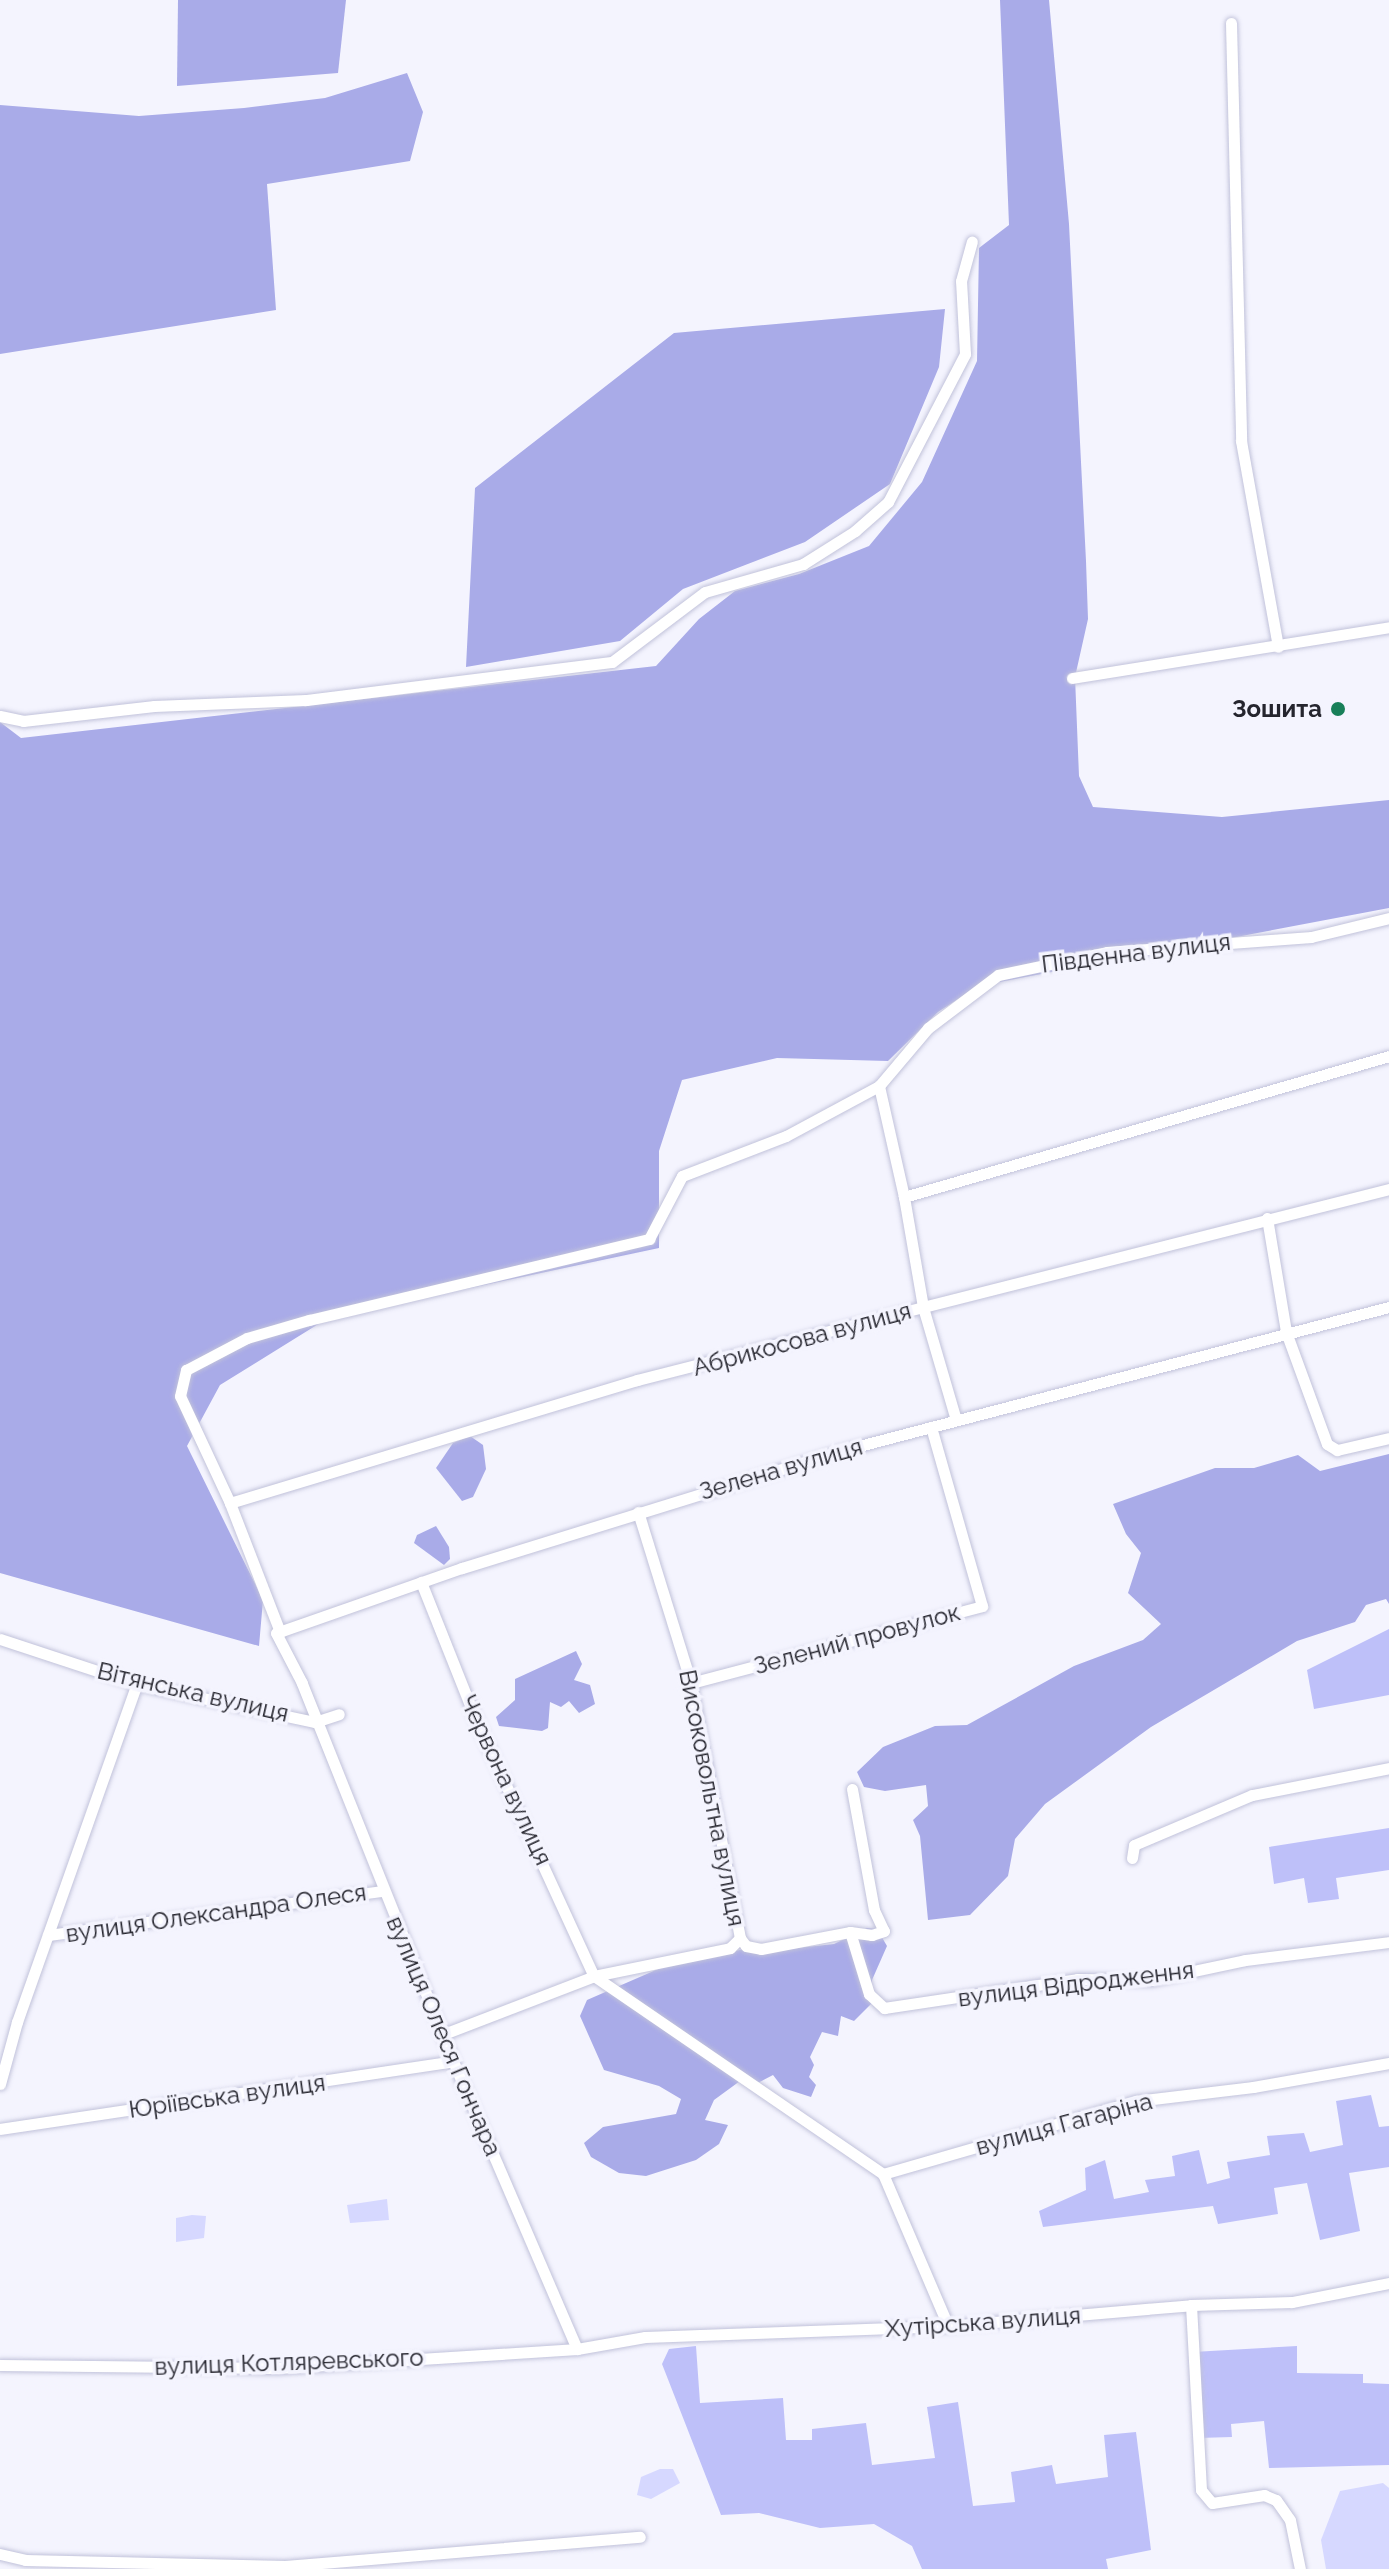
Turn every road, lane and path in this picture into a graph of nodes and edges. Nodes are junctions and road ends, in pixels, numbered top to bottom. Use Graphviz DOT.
graph roads {
  1 [pos="1231,23"];
  2 [pos="972,241"];
  3 [pos="1389,627"];
  4 [pos="1278,647"];
  5 [pos="1072,678"];
  6 [pos="0,716"];
  7 [pos="1389,918"];
  8 [pos="1389,1056"];
  9 [pos="879,1086"];
  10 [pos="1389,1189"];
  11 [pos="904,1197"];
  12 [pos="1267,1218"];
  13 [pos="923,1307"];
  14 [pos="1389,1307"];
  15 [pos="1286,1332"];
  16 [pos="956,1420"];
  17 [pos="931,1427"];
  18 [pos="1389,1438"];
  19 [pos="230,1503"];
  20 [pos="638,1512"];
  21 [pos="421,1582"];
  22 [pos="280,1632"];
  23 [pos="0,1639"];
  24 [pos="691,1683"];
  25 [pos="137,1684"];
  26 [pos="307,1704"];
  27 [pos="339,1714"];
  28 [pos="294,1715"];
  29 [pos="315,1722"];
  30 [pos="1389,1768"];
  31 [pos="852,1789"];
  32 [pos="1132,1858"];
  33 [pos="383,1891"];
  34 [pos="850,1932"];
  35 [pos="48,1935"];
  36 [pos="740,1938"];
  37 [pos="1389,1942"];
  38 [pos="594,1976"];
  39 [pos="444,2034"];
  40 [pos="453,2061"];
  41 [pos="1389,2063"];
  42 [pos="0,2084"];
  43 [pos="0,2129"];
  44 [pos="883,2174"];
  45 [pos="1389,2283"];
  46 [pos="1191,2305"];
  47 [pos="948,2326"];
  48 [pos="577,2349"];
  49 [pos="0,2365"];
  50 [pos="640,2537"];
  51 [pos="0,2554"];
  52 [pos="1300,2569"];
  1 -- 4 [label="street"];
  2 -- 6 [label="street"];
  3 -- 4 [label="street"];
  4 -- 5 [label="street"];
  7 -- 9 [label="street, Південна вулиця"];
  8 -- 11 [label="street"];
  9 -- 11 [label="street, Абрикосова вулиця"];
  9 -- 19 [label="street"];
  10 -- 12 [label="street"];
  11 -- 13 [label="street, Абрикосова вулиця"];
  12 -- 13 [label="street"];
  12 -- 15 [label="street"];
  13 -- 16 [label="street"];
  13 -- 19 [label="street, Абрикосова вулиця"];
  14 -- 15 [label="street, Зелена вулиця"];
  15 -- 16 [label="street, Зелена вулиця"];
  15 -- 18 [label="street"];
  16 -- 17 [label="street, Зелена вулиця"];
  17 -- 20 [label="street, Зелена вулиця"];
  17 -- 24 [label="street, Зелений провулок"];
  19 -- 22 [label="street"];
  20 -- 21 [label="street, Зелена вулиця"];
  20 -- 24 [label="street, Високовольтна вулиця"];
  21 -- 22 [label="street, Зелена вулиця"];
  21 -- 38 [label="street, Червона вулиця"];
  22 -- 26 [label="street"];
  23 -- 25 [label="street, Вітянська вулиця"];
  24 -- 36 [label="street, Високовольтна вулиця"];
  25 -- 28 [label="street, Вітянська вулиця"];
  25 -- 35 [label="street"];
  26 -- 28 [label="street"];
  26 -- 29 [label="street"];
  27 -- 29 [label="street, Вітянська вулиця"];
  28 -- 29 [label="street, Вітянська вулиця"];
  29 -- 33 [label="street, вулиця Олеся Гончара"];
  30 -- 32 [label="street"];
  31 -- 34 [label="street"];
  33 -- 35 [label="street, вулиця Олександра Олеся"];
  33 -- 39 [label="street, вулиця Олеся Гончара"];
  34 -- 36 [label="street"];
  34 -- 37 [label="street, вулиця Відродження"];
  35 -- 42 [label="street"];
  36 -- 38 [label="street, Високовольтна вулиця"];
  38 -- 39 [label="street, Високовольтна вулиця"];
  38 -- 44 [label="street"];
  39 -- 40 [label="street, вулиця Олеся Гончара"];
  40 -- 43 [label="street, Юріївська вулиця"];
  40 -- 48 [label="street, вулиця Олеся Гончара"];
  41 -- 44 [label="street, вулиця Гагаріна"];
  44 -- 47 [label="street"];
  45 -- 46 [label="street, Хутірська вулиця"];
  46 -- 47 [label="street, Хутірська вулиця"];
  46 -- 52 [label="street"];
  47 -- 48 [label="street, Хутірська вулиця"];
  48 -- 49 [label="street, вулиця Котляревського"];
  50 -- 51 [label="street"];
}
